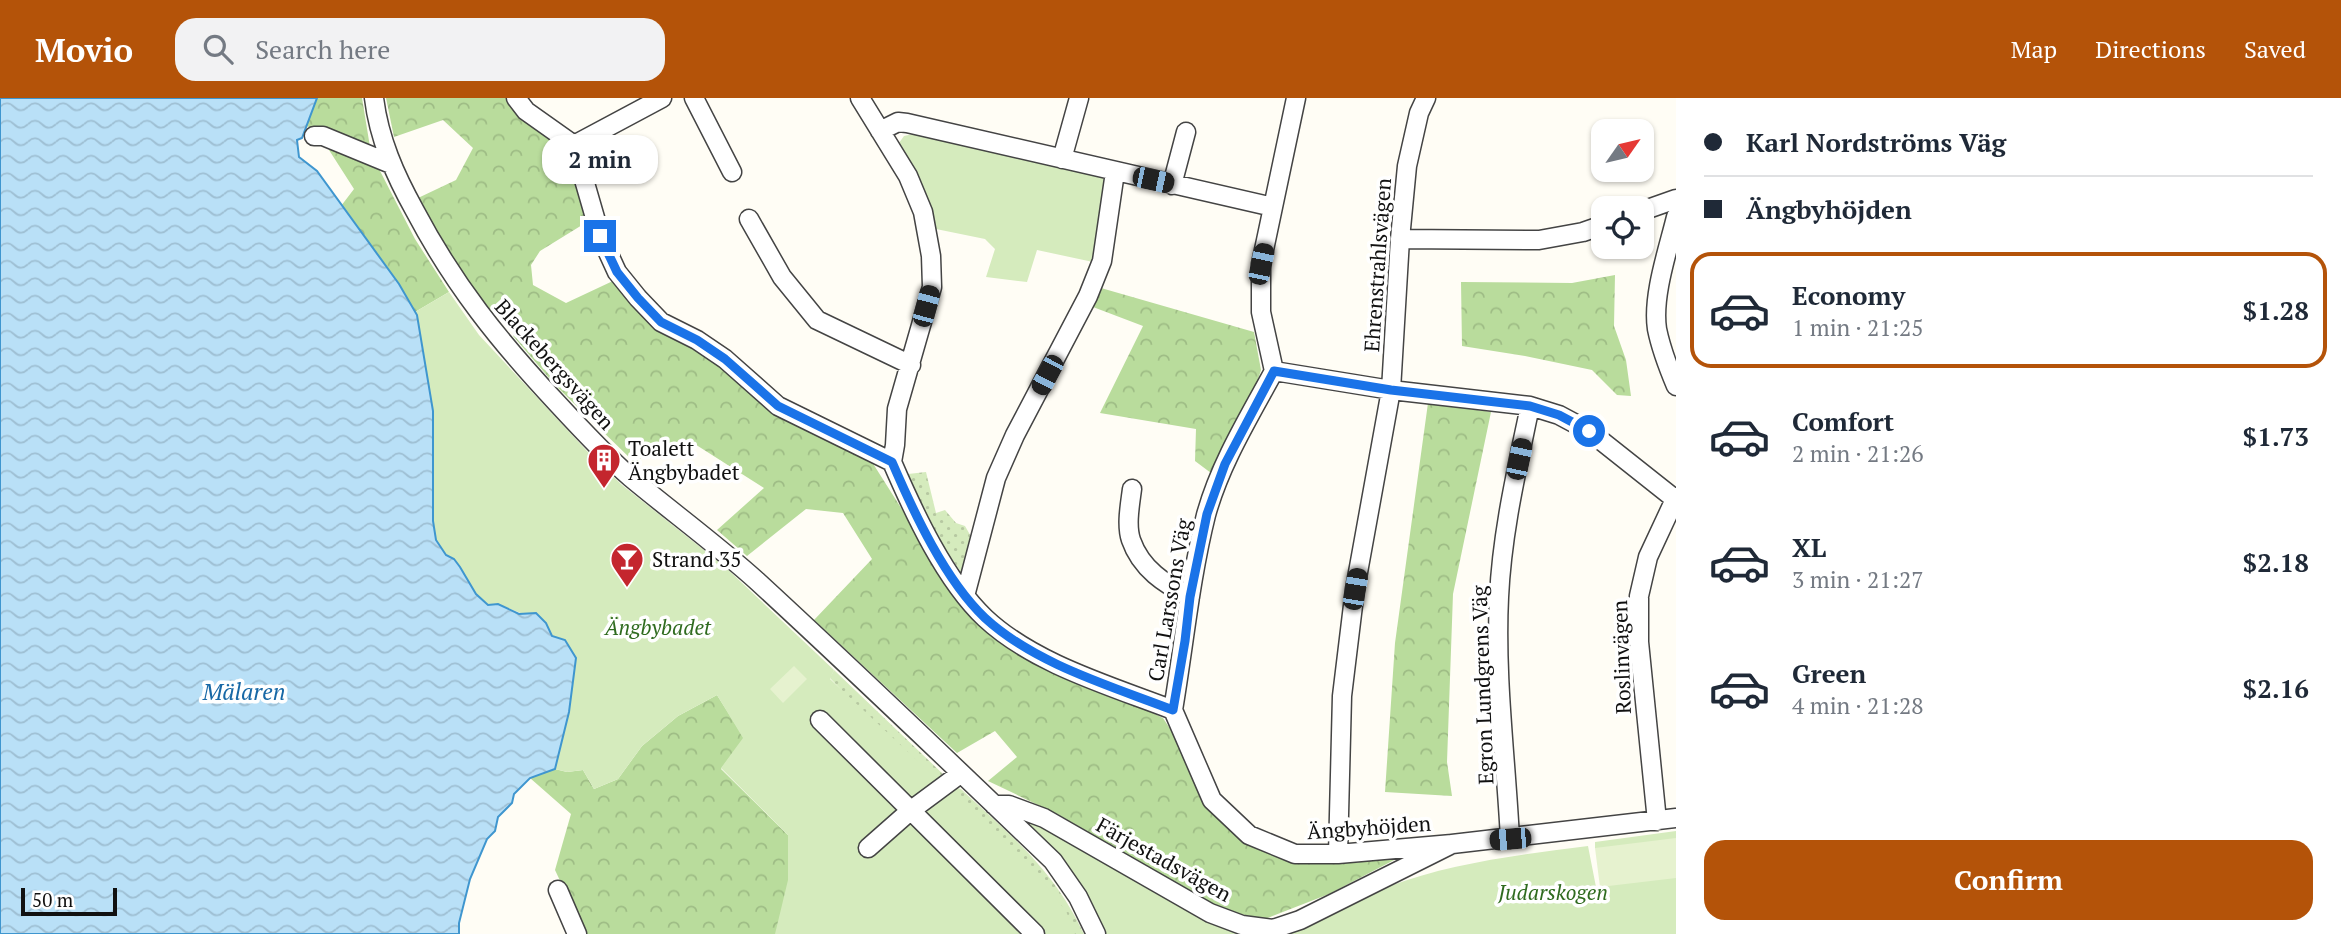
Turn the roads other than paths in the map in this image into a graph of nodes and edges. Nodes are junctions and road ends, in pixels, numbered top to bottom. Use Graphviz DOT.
graph roads {
  1 [pos="374,98"];
  2 [pos="516,98"];
  3 [pos="662,98"];
  4 [pos="694,98"];
  5 [pos="860,98"];
  6 [pos="1079,98"];
  7 [pos="1296,98"];
  8 [pos="1426,98"];
  9 [pos="880,131"];
  10 [pos="1186,132"];
  11 [pos="314,136"];
  12 [pos="574,145"];
  13 [pos="1062,159"];
  14 [pos="391,164"];
  15 [pos="732,172"];
  16 [pos="1115,172"];
  17 [pos="1172,184"];
  18 [pos="1676,199"];
  19 [pos="1273,207"];
  20 [pos="1654,207"];
  21 [pos="1676,217"];
  22 [pos="749,219"];
  23 [pos="1591,229"];
  24 [pos="1400,239"];
  25 [pos="911,365"];
  26 [pos="1274,371"];
  27 [pos="1676,386"];
  28 [pos="1391,390"];
  29 [pos="1530,406"];
  30 [pos="892,462"];
  31 [pos="1132,489"];
  32 [pos="1676,498"];
  33 [pos="965,596"];
  34 [pos="1190,597"];
  35 [pos="1173,710"];
  36 [pos="820,720"];
  37 [pos="960,774"];
  38 [pos="994,805"];
  39 [pos="910,811"];
  40 [pos="1676,818"];
  41 [pos="1657,821"];
  42 [pos="1510,839"];
  43 [pos="1452,844"];
  44 [pos="868,848"];
  45 [pos="1338,854"];
  46 [pos="558,890"];
  47 [pos="577,934"];
  48 [pos="1035,934"];
  49 [pos="1096,934"];
  1 -- 14 [label="street, Blackebergsvägen"];
  2 -- 12 [label="street"];
  3 -- 12 [label="street"];
  4 -- 15 [label="street"];
  5 -- 9 [label="street"];
  6 -- 13 [label="street"];
  7 -- 19 [label="street"];
  8 -- 24 [label="street, Ehrenstrahlsvägen"];
  9 -- 13 [label="street"];
  9 -- 25 [label="street"];
  10 -- 17 [label="street"];
  11 -- 14 [label="street"];
  12 -- 30 [label="street"];
  13 -- 16 [label="street"];
  14 -- 37 [label="street, Blackebergsvägen"];
  16 -- 17 [label="street"];
  16 -- 33 [label="street"];
  17 -- 19 [label="street"];
  18 -- 20 [label="street"];
  19 -- 26 [label="street"];
  21 -- 27 [label="street"];
  22 -- 25 [label="street"];
  23 -- 24 [label="street"];
  24 -- 28 [label="street, Ehrenstrahlsvägen"];
  25 -- 30 [label="street"];
  26 -- 28 [label="street"];
  26 -- 34 [label="street, Carl Larssons Väg"];
  28 -- 29 [label="street"];
  28 -- 45 [label="street, Ehrenstrahlsvägen"];
  29 -- 32 [label="street"];
  29 -- 42 [label="street, Egron Lundgrens Väg"];
  30 -- 33 [label="street"];
  31 -- 34 [label="street"];
  32 -- 41 [label="street, Roslinvägen"];
  33 -- 35 [label="street"];
  34 -- 35 [label="street, Carl Larssons Väg"];
  35 -- 45 [label="street, Ängbyhöjden"];
  36 -- 39 [label="street"];
  37 -- 38 [label="street, Blackebergsvägen"];
  37 -- 39 [label="street"];
  38 -- 43 [label="street, Färjestadsvägen"];
  38 -- 49 [label="street, Blackebergsvägen"];
  39 -- 44 [label="street"];
  39 -- 48 [label="street"];
  40 -- 41 [label="street, Färjestadsvägen"];
  41 -- 42 [label="street, Färjestadsvägen"];
  42 -- 43 [label="street, Färjestadsvägen"];
  43 -- 45 [label="street, Ängbyhöjden"];
  46 -- 47 [label="street"];
}
